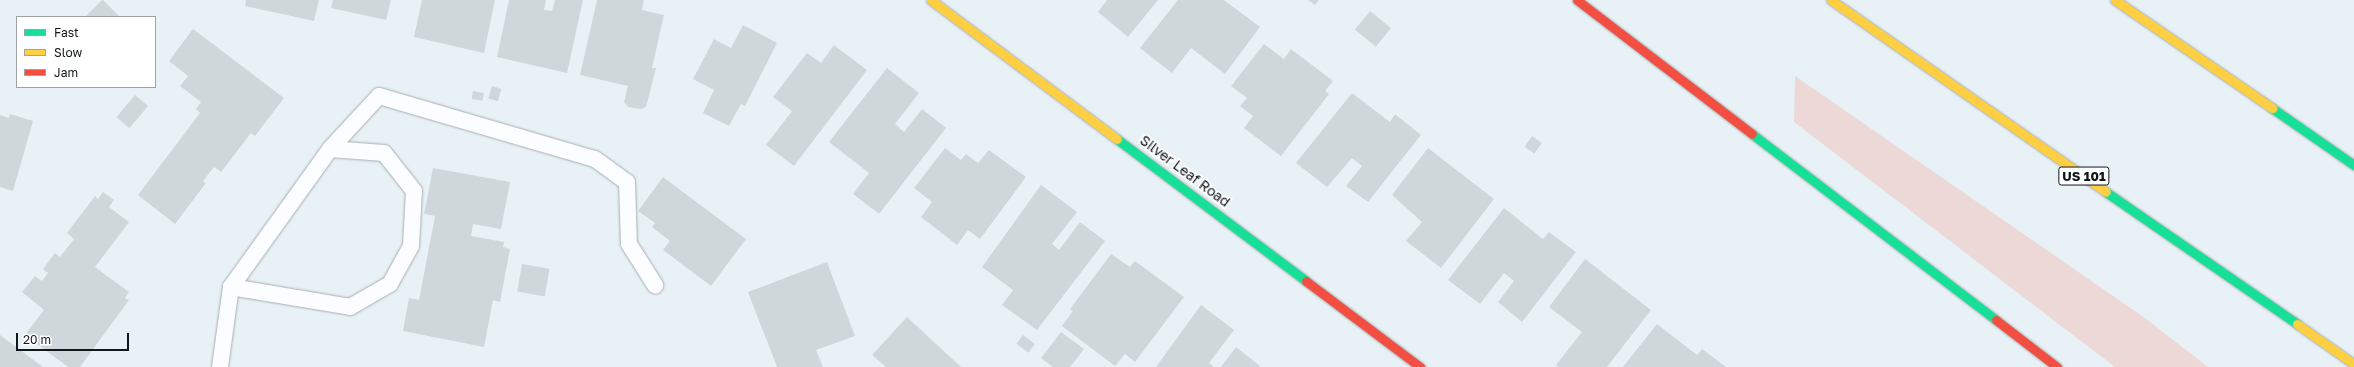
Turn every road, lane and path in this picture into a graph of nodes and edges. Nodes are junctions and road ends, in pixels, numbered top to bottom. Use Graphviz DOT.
graph roads {
  1 [pos="931,0"];
  2 [pos="1577,0"];
  3 [pos="1831,0"];
  4 [pos="2114,0"];
  5 [pos="330,149"];
  6 [pos="2354,165"];
  7 [pos="655,285"];
  8 [pos="232,287"];
  9 [pos="2337,352"];
  10 [pos="2354,364"];
  11 [pos="220,367"];
  12 [pos="1420,367"];
  13 [pos="2057,367"];
  14 [pos="2342,367"];
  1 -- 12 [label="main road, Silver Leaf Road"];
  2 -- 13 [label="main road"];
  3 -- 9 [label="main road, US 101"];
  4 -- 6 [label="main road"];
  5 -- 7 [label="lane"];
  5 -- 8 [label="lane"];
  5 -- 8 [label="lane"];
  8 -- 11 [label="lane"];
  9 -- 10 [label="main road, US 101"];
  9 -- 14 [label="main road"];
}
